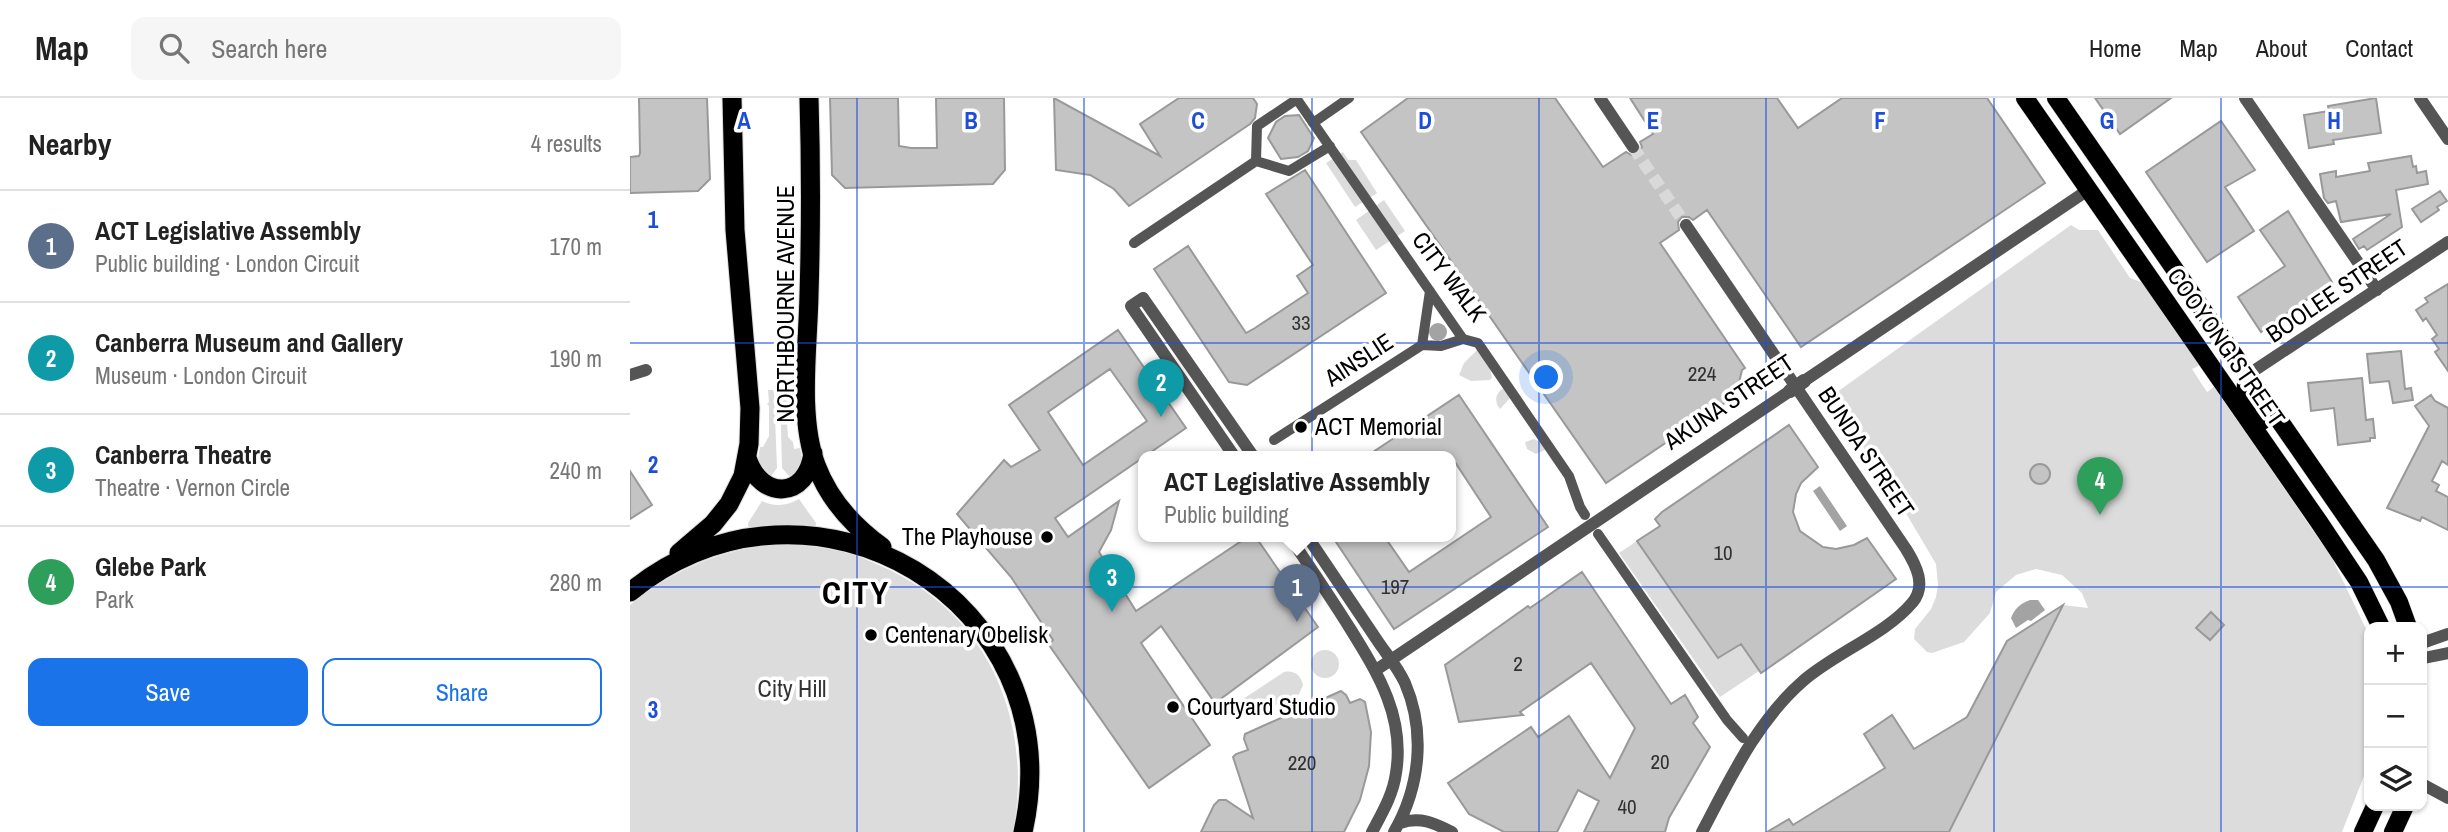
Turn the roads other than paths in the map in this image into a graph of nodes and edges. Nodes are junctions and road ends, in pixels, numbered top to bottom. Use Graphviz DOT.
graph roads {
  1 [pos="732,98"];
  2 [pos="809,98"];
  3 [pos="1349,98"];
  4 [pos="1600,98"];
  5 [pos="2025,98"];
  6 [pos="2056,98"];
  7 [pos="2245,98"];
  8 [pos="2420,98"];
  9 [pos="1297,99"];
  10 [pos="1313,122"];
  11 [pos="2448,139"];
  12 [pos="1330,146"];
  13 [pos="1633,147"];
  14 [pos="1256,160"];
  15 [pos="2110,175"];
  16 [pos="2088,190"];
  17 [pos="1686,225"];
  18 [pos="2448,242"];
  19 [pos="1134,243"];
  20 [pos="2376,290"];
  21 [pos="1430,291"];
  22 [pos="1464,339"];
  23 [pos="1422,345"];
  24 [pos="2212,369"];
  25 [pos="646,370"];
  26 [pos="2249,374"];
  27 [pos="630,375"];
  28 [pos="1796,386"];
  29 [pos="1231,423"];
  30 [pos="1274,440"];
  31 [pos="1230,451"];
  32 [pos="1232,451"];
  33 [pos="1250,451"];
  34 [pos="813,453"];
  35 [pos="747,458"];
  36 [pos="2279,464"];
  37 [pos="1586,515"];
  38 [pos="1598,534"];
  39 [pos="1293,542"];
  40 [pos="1311,542"];
  41 [pos="935,584"];
  42 [pos="638,586"];
  43 [pos="2379,622"];
  44 [pos="2406,622"];
  45 [pos="2448,634"];
  46 [pos="2427,641"];
  47 [pos="2448,653"];
  48 [pos="2427,657"];
  49 [pos="1392,660"];
  50 [pos="1376,670"];
  51 [pos="1747,741"];
  52 [pos="2427,787"];
  53 [pos="2448,798"];
  54 [pos="2373,811"];
  55 [pos="2403,811"];
  56 [pos="1397,827"];
  57 [pos="1023,832"];
  58 [pos="1372,832"];
  59 [pos="1452,832"];
  60 [pos="1702,832"];
  61 [pos="2363,832"];
  62 [pos="2393,832"];
  1 -- 35 [label="highway, NORTHBOURNE AVENUE"];
  2 -- 34 [label="highway, NORTHBOURNE AVENUE"];
  3 -- 10 [label="street"];
  4 -- 13 [label="street"];
  5 -- 16 [label="main road, COOYONG STREET"];
  6 -- 15 [label="main road, COOYONG STREET"];
  7 -- 20 [label="street"];
  8 -- 11 [label="street"];
  9 -- 10 [label="street, CITY WALK"];
  9 -- 14 [label="street"];
  10 -- 12 [label="street, CITY WALK"];
  12 -- 14 [label="street"];
  12 -- 21 [label="street, CITY WALK"];
  14 -- 19 [label="street"];
  15 -- 16 [label="main road, AKUNA STREET"];
  15 -- 26 [label="main road, COOYONG STREET"];
  16 -- 24 [label="main road, COOYONG STREET"];
  16 -- 28 [label="street, AKUNA STREET"];
  17 -- 28 [label="street, BUNDA STREET"];
  18 -- 20 [label="street, BOOLEE STREET"];
  20 -- 26 [label="street, BOOLEE STREET"];
  21 -- 22 [label="street, CITY WALK"];
  21 -- 23 [label="street, AINSLIE"];
  22 -- 23 [label="street"];
  22 -- 37 [label="street, CITY WALK"];
  23 -- 30 [label="street, AINSLIE"];
  24 -- 26 [label="main road"];
  24 -- 36 [label="main road, COOYONG STREET"];
  25 -- 27 [label="street"];
  26 -- 36 [label="main road"];
  26 -- 44 [label="main road, COOYONG STREET"];
  28 -- 49 [label="street, AKUNA STREET"];
  28 -- 51 [label="street, BUNDA STREET"];
  29 -- 31 [label="street"];
  29 -- 32 [label="street"];
  29 -- 33 [label="street"];
  34 -- 35 [label="highway"];
  34 -- 41 [label="highway, NORTHBOURNE AVENUE"];
  35 -- 42 [label="highway, NORTHBOURNE AVENUE"];
  36 -- 43 [label="main road, COOYONG STREET"];
  38 -- 51 [label="street"];
  39 -- 50 [label="street"];
  40 -- 49 [label="street"];
  41 -- 42 [label="highway"];
  41 -- 57 [label="highway"];
  45 -- 46 [label="street"];
  47 -- 48 [label="street"];
  49 -- 50 [label="street, AKUNA STREET"];
  49 -- 56 [label="street"];
  50 -- 58 [label="street"];
  51 -- 60 [label="street"];
  52 -- 53 [label="street"];
  54 -- 61 [label="main road"];
  55 -- 62 [label="main road"];
  56 -- 59 [label="street"];
}
